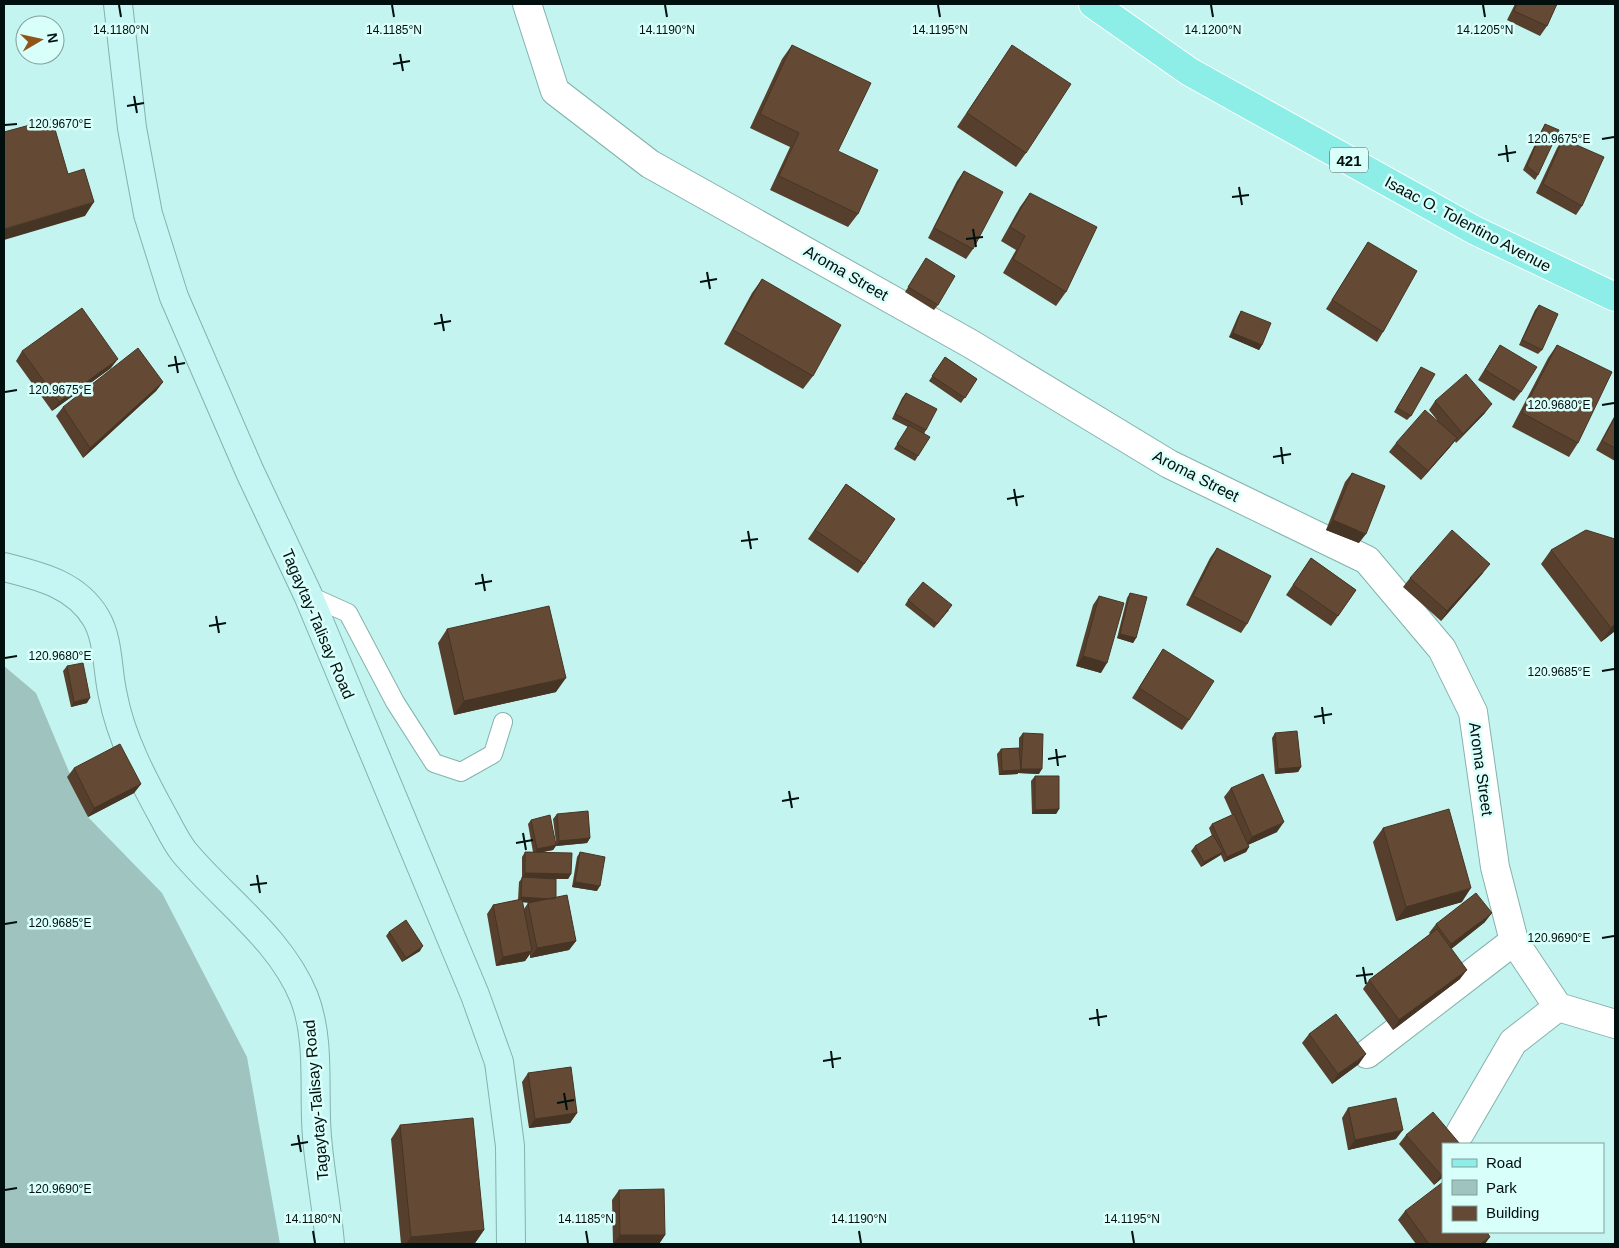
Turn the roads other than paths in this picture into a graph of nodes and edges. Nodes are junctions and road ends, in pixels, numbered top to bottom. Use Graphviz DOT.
graph roads {
  1 [pos="118,4"];
  2 [pos="527,4"];
  3 [pos="1093,4"];
  4 [pos="1615,297"];
  5 [pos="4,568"];
  6 [pos="308,595"];
  7 [pos="502,722"];
  8 [pos="1514,941"];
  9 [pos="1558,1007"];
  10 [pos="1615,1024"];
  11 [pos="1367,1054"];
  12 [pos="1460,1132"];
  13 [pos="330,1244"];
  14 [pos="510,1244"];
  1 -- 6 [label="main road, Tagaytay-Talisay Road"];
  2 -- 8 [label="street, Aroma Street"];
  3 -- 4 [label="main road, Isaac O. Tolentino Avenue / 421"];
  5 -- 13 [label="main road, Tagaytay-Talisay Road"];
  6 -- 7 [label="lane"];
  6 -- 14 [label="main road, Tagaytay-Talisay Road"];
  8 -- 9 [label="street, Aroma Street"];
  8 -- 11 [label="street"];
  9 -- 10 [label="street"];
  9 -- 12 [label="street"];
}
